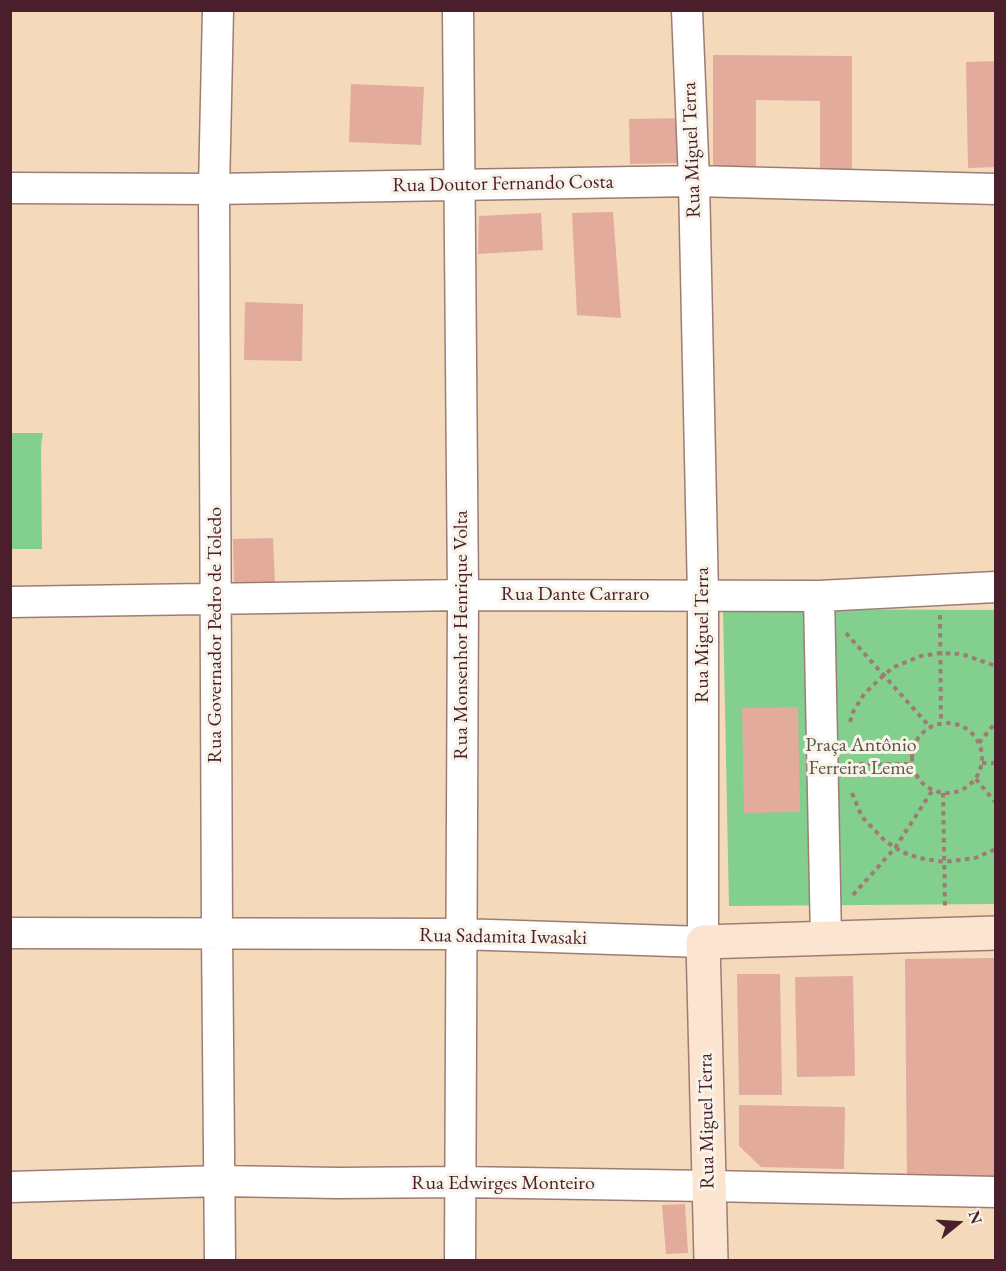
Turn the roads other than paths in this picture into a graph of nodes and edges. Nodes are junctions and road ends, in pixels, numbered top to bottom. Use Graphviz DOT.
graph roads {
  1 [pos="218,10"];
  2 [pos="458,10"];
  3 [pos="687,10"];
  4 [pos="694,181"];
  5 [pos="460,185"];
  6 [pos="10,188"];
  7 [pos="214,189"];
  8 [pos="996,189"];
  9 [pos="996,587"];
  10 [pos="463,595"];
  11 [pos="704,595"];
  12 [pos="216,600"];
  13 [pos="819,600"];
  14 [pos="10,602"];
  15 [pos="825,932"];
  16 [pos="10,933"];
  17 [pos="996,933"];
  18 [pos="217,934"];
  19 [pos="460,934"];
  20 [pos="703,942"];
  21 [pos="220,1180"];
  22 [pos="460,1182"];
  23 [pos="708,1186"];
  24 [pos="10,1187"];
  25 [pos="996,1192"];
  26 [pos="220,1260"];
  27 [pos="460,1260"];
  28 [pos="711,1260"];
  1 -- 7 [label="street, Rua Governador Pedro de Toledo"];
  2 -- 5 [label="street, Rua Monsenhor Henrique Volta"];
  3 -- 4 [label="street, Rua Miguel Terra"];
  4 -- 5 [label="street, Rua Doutor Fernando Costa"];
  4 -- 8 [label="street, Rua Doutor Fernando Costa"];
  4 -- 11 [label="street, Rua Miguel Terra"];
  5 -- 7 [label="street, Rua Doutor Fernando Costa"];
  5 -- 10 [label="street, Rua Monsenhor Henrique Volta"];
  6 -- 7 [label="street, Rua Doutor Fernando Costa"];
  7 -- 12 [label="street, Rua Governador Pedro de Toledo"];
  9 -- 13 [label="street, Rua Dante Carraro"];
  10 -- 11 [label="street, Rua Dante Carraro"];
  10 -- 12 [label="street, Rua Dante Carraro"];
  10 -- 19 [label="street, Rua Monsenhor Henrique Volta"];
  11 -- 13 [label="street, Rua Dante Carraro"];
  11 -- 20 [label="street, Rua Miguel Terra"];
  12 -- 14 [label="street, Rua Dante Carraro"];
  12 -- 18 [label="street, Rua Governador Pedro de Toledo"];
  13 -- 15 [label="street"];
  15 -- 17 [label="main road, Rua Sadamita Iwasaki"];
  15 -- 20 [label="main road, Rua Sadamita Iwasaki"];
  16 -- 18 [label="street, Rua Sadamita Iwasaki"];
  18 -- 19 [label="street, Rua Sadamita Iwasaki"];
  18 -- 21 [label="street, Rua Governador Pedro de Toledo"];
  19 -- 20 [label="street, Rua Sadamita Iwasaki"];
  19 -- 22 [label="street, Rua Monsenhor Henrique Volta"];
  20 -- 23 [label="main road, Rua Miguel Terra"];
  21 -- 22 [label="street, Rua Edwirges Monteiro"];
  21 -- 24 [label="street, Rua Edwirges Monteiro"];
  21 -- 26 [label="street, Rua Governador Pedro de Toledo"];
  22 -- 23 [label="street, Rua Edwirges Monteiro"];
  22 -- 27 [label="street, Rua Monsenhor Henrique Volta"];
  23 -- 25 [label="street, Rua Edwirges Monteiro"];
  23 -- 28 [label="main road, Rua Miguel Terra"];
}
